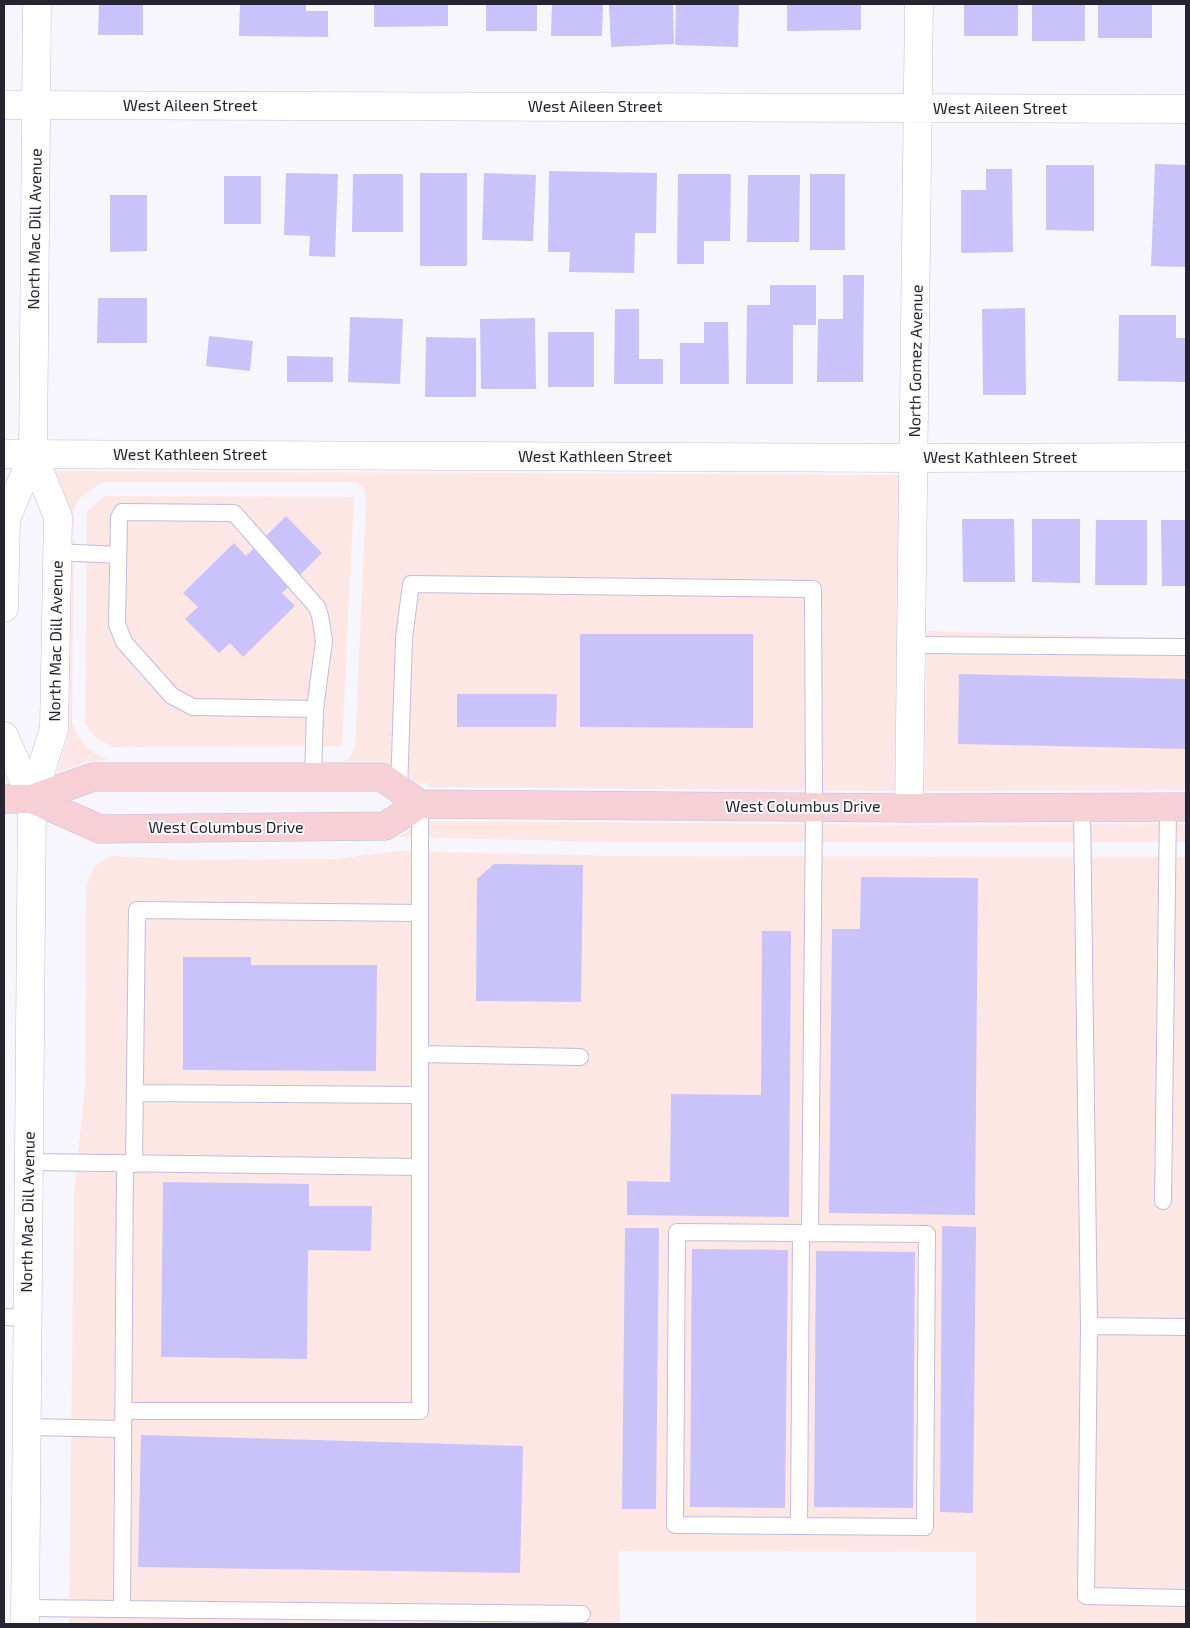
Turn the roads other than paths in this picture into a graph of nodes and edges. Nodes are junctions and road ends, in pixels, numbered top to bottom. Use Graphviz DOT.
graph roads {
  1 [pos="37,4"];
  2 [pos="919,4"];
  3 [pos="4,105"];
  4 [pos="36,105"];
  5 [pos="918,108"];
  6 [pos="1186,109"];
  7 [pos="4,454"];
  8 [pos="33,455"];
  9 [pos="1186,457"];
  10 [pos="915,458"];
  11 [pos="57,552"];
  12 [pos="118,555"];
  13 [pos="4,608"];
  14 [pos="912,645"];
  15 [pos="1184,647"];
  16 [pos="315,709"];
  17 [pos="4,736"];
  18 [pos="313,777"];
  19 [pos="409,797"];
  20 [pos="4,799"];
  21 [pos="32,799"];
  22 [pos="1177,807"];
  23 [pos="814,808"];
  24 [pos="909,808"];
  25 [pos="1082,808"];
  26 [pos="420,913"];
  27 [pos="420,1054"];
  28 [pos="580,1057"];
  29 [pos="135,1093"];
  30 [pos="420,1095"];
  31 [pos="28,1162"];
  32 [pos="129,1164"];
  33 [pos="420,1167"];
  34 [pos="1163,1201"];
  35 [pos="806,1233"];
  36 [pos="15,1318"];
  37 [pos="1089,1326"];
  38 [pos="1186,1326"];
  39 [pos="123,1411"];
  40 [pos="26,1427"];
  41 [pos="123,1429"];
  42 [pos="799,1526"];
  43 [pos="1186,1598"];
  44 [pos="122,1609"];
  45 [pos="582,1614"];
  46 [pos="25,1616"];
  1 -- 4 [label="street, North Mac Dill Avenue"];
  2 -- 5 [label="street, North Gomez Avenue"];
  3 -- 4 [label="street, West Aileen Street"];
  4 -- 5 [label="street, West Aileen Street"];
  4 -- 8 [label="street, North Mac Dill Avenue"];
  5 -- 6 [label="street, West Aileen Street"];
  5 -- 10 [label="street, North Gomez Avenue"];
  7 -- 8 [label="street, West Kathleen Street"];
  8 -- 10 [label="street, West Kathleen Street"];
  8 -- 11 [label="street, North Mac Dill Avenue"];
  8 -- 13 [label="street, North Mac Dill Avenue"];
  9 -- 10 [label="street, West Kathleen Street"];
  10 -- 14 [label="street, North Gomez Avenue"];
  11 -- 12 [label="lane"];
  11 -- 21 [label="street, North Mac Dill Avenue"];
  12 -- 16 [label="lane"];
  12 -- 16 [label="lane"];
  14 -- 15 [label="lane"];
  14 -- 24 [label="street, North Gomez Avenue"];
  16 -- 18 [label="lane"];
  17 -- 21 [label="street, North Mac Dill Avenue"];
  18 -- 19 [label="main road, West Columbus Drive"];
  18 -- 21 [label="main road, West Columbus Drive"];
  19 -- 21 [label="main road, West Columbus Drive"];
  19 -- 23 [label="main road, West Columbus Drive"];
  19 -- 23 [label="lane"];
  19 -- 26 [label="lane"];
  20 -- 21 [label="main road, West Columbus Drive"];
  21 -- 31 [label="street, North Mac Dill Avenue"];
  22 -- 25 [label="main road, West Columbus Drive"];
  22 -- 34 [label="lane"];
  23 -- 24 [label="main road, West Columbus Drive"];
  23 -- 35 [label="lane"];
  24 -- 25 [label="main road, West Columbus Drive"];
  25 -- 37 [label="lane"];
  26 -- 27 [label="lane"];
  26 -- 29 [label="lane"];
  27 -- 28 [label="lane"];
  27 -- 30 [label="lane"];
  29 -- 30 [label="lane"];
  29 -- 32 [label="lane"];
  30 -- 33 [label="lane"];
  31 -- 32 [label="lane"];
  31 -- 36 [label="street, North Mac Dill Avenue"];
  32 -- 33 [label="lane"];
  32 -- 39 [label="lane"];
  33 -- 39 [label="lane"];
  35 -- 42 [label="lane"];
  35 -- 42 [label="lane"];
  35 -- 42 [label="lane"];
  36 -- 40 [label="street, North Mac Dill Avenue"];
  37 -- 38 [label="lane"];
  37 -- 43 [label="lane"];
  39 -- 41 [label="lane"];
  40 -- 41 [label="lane"];
  40 -- 46 [label="street, North Mac Dill Avenue"];
  41 -- 44 [label="lane"];
  44 -- 45 [label="lane"];
  44 -- 46 [label="lane"];
}
